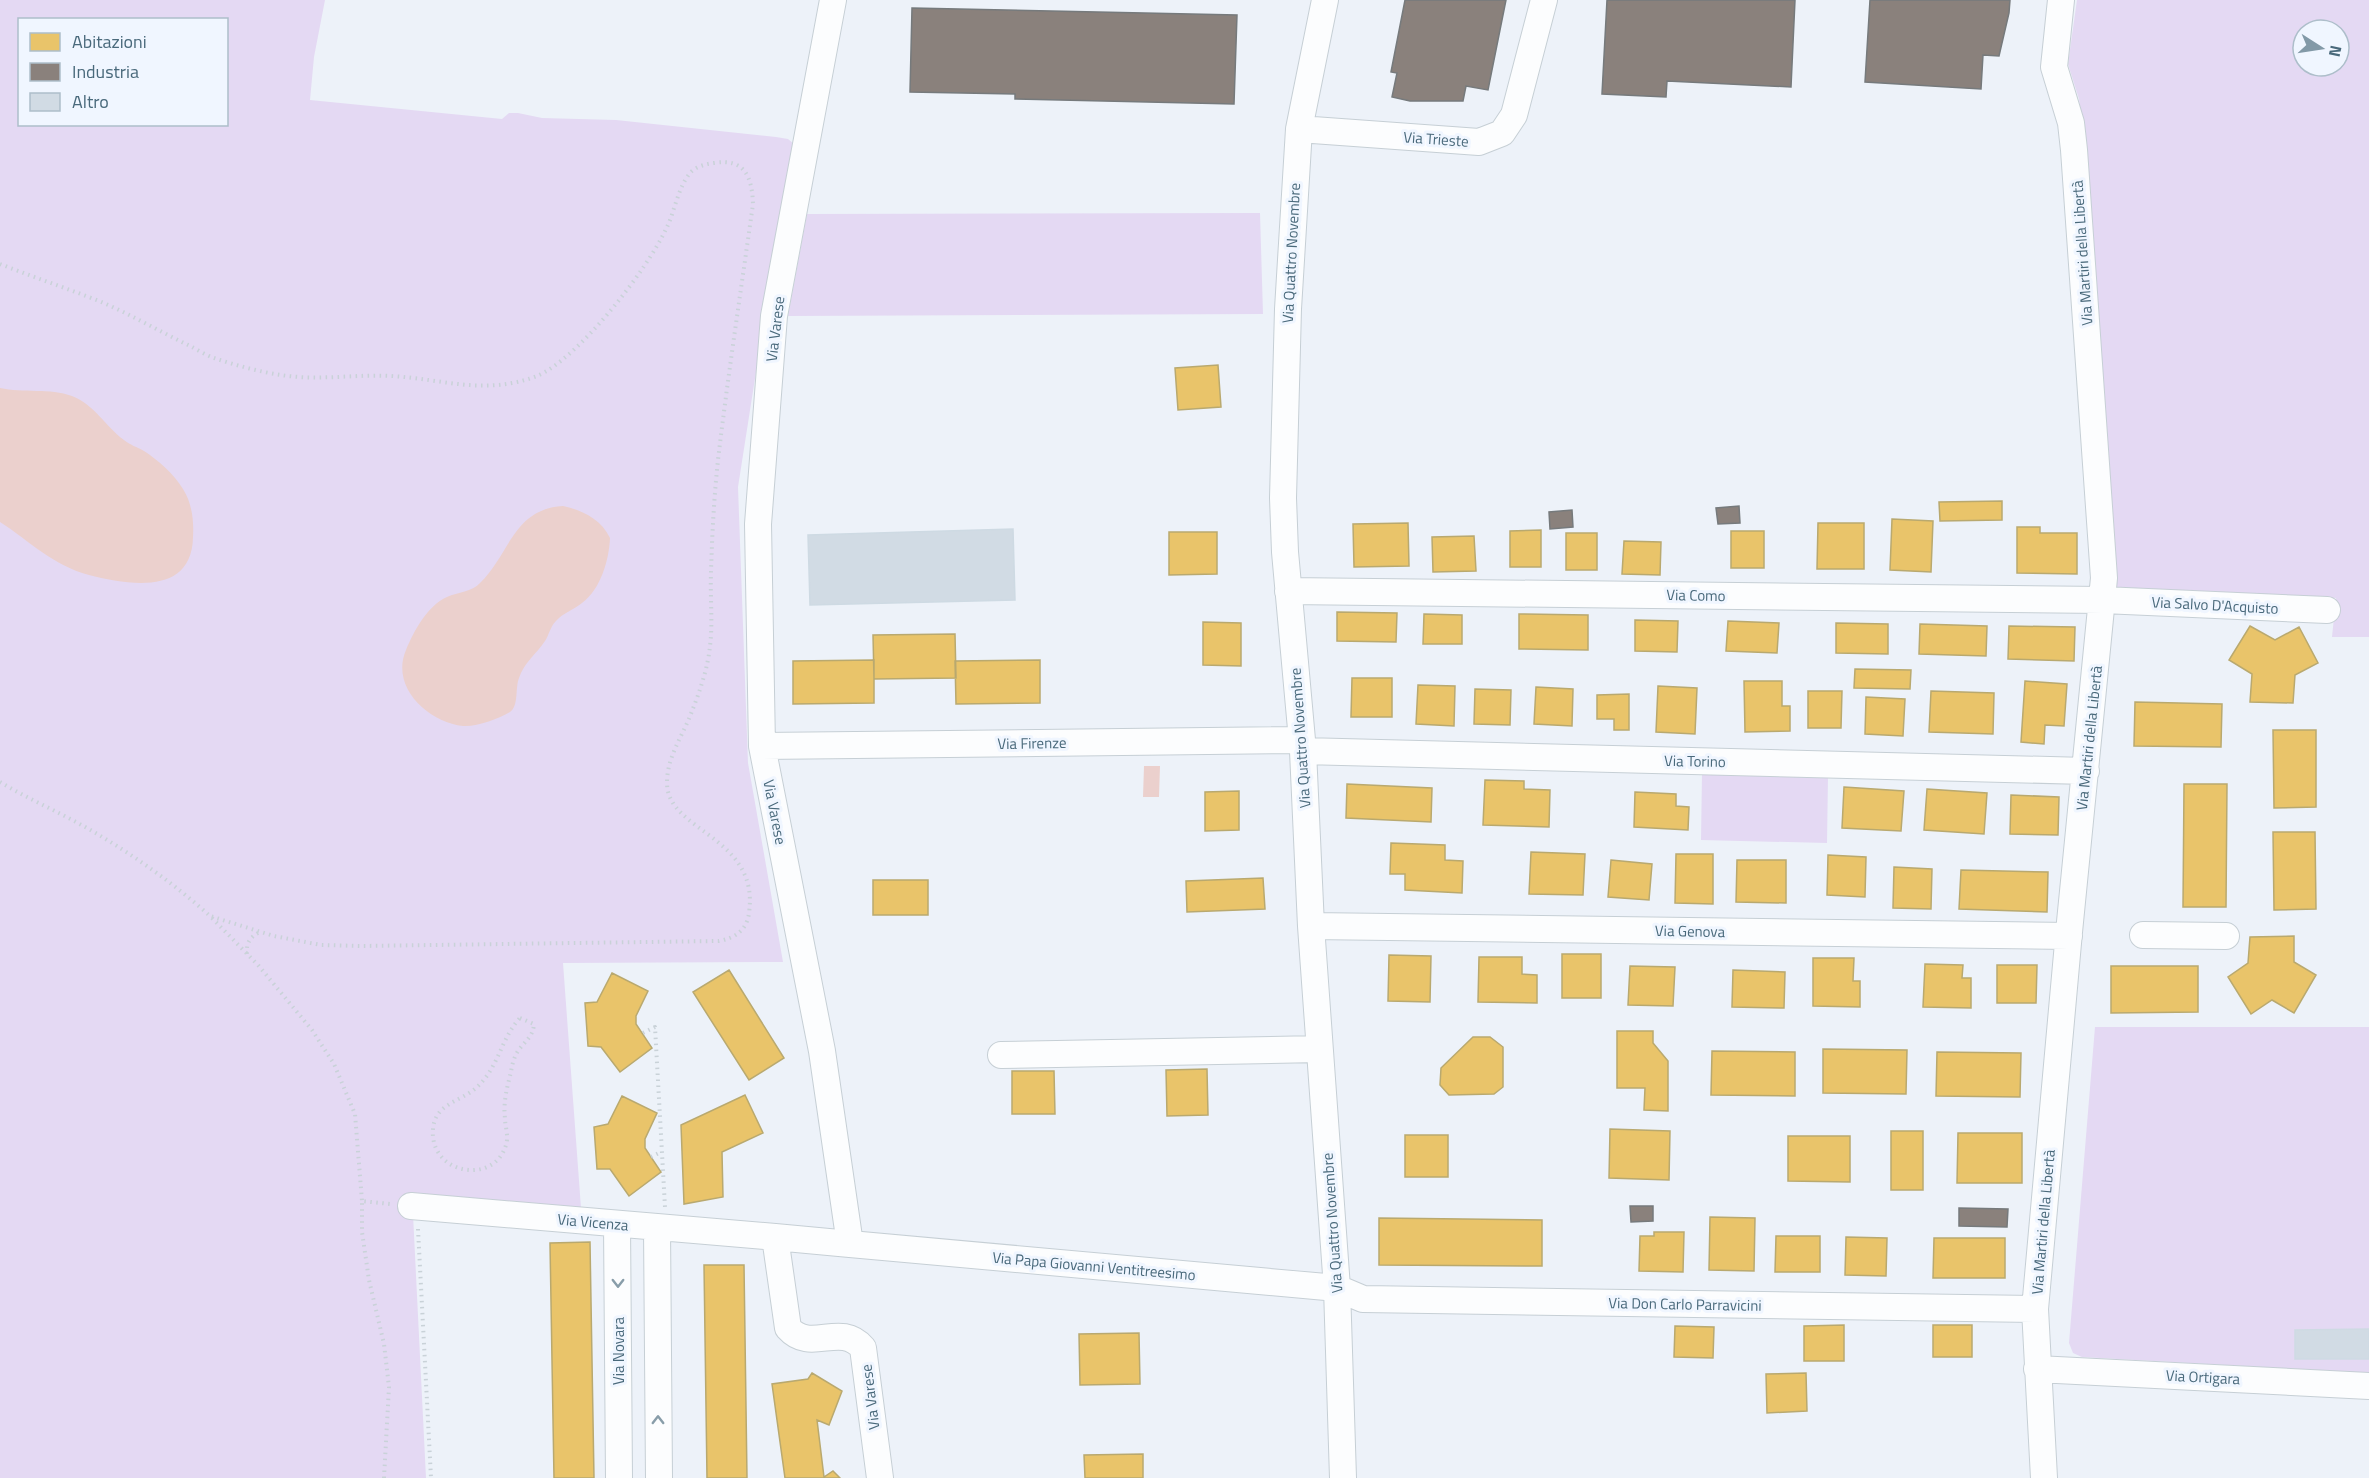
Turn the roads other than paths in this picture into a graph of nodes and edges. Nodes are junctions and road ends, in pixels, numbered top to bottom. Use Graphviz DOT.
graph roads {
  1 [pos="833,0"];
  2 [pos="1325,0"];
  3 [pos="1544,0"];
  4 [pos="2061,0"];
  5 [pos="1299,129"];
  6 [pos="1288,591"];
  7 [pos="2103,600"];
  8 [pos="2327,610"];
  9 [pos="762,746"];
  10 [pos="1302,746"];
  11 [pos="2086,771"];
  12 [pos="1311,926"];
  13 [pos="2143,934"];
  14 [pos="2069,936"];
  15 [pos="2226,936"];
  16 [pos="1319,1049"];
  17 [pos="1001,1055"];
  18 [pos="414,1207"];
  19 [pos="617,1224"];
  20 [pos="662,1228"];
  21 [pos="775,1237"];
  22 [pos="850,1244"];
  23 [pos="1337,1288"];
  24 [pos="2035,1309"];
  25 [pos="2037,1369"];
  26 [pos="2369,1386"];
  27 [pos="619,1478"];
  28 [pos="659,1478"];
  29 [pos="880,1478"];
  30 [pos="1343,1478"];
  31 [pos="2044,1478"];
  1 -- 9 [label="street, Via Varese"];
  2 -- 5 [label="street, Via Quattro Novembre"];
  3 -- 5 [label="street, Via Trieste"];
  4 -- 7 [label="street, Via Martiri della Libertà"];
  5 -- 6 [label="street, Via Quattro Novembre"];
  6 -- 7 [label="street, Via Como"];
  6 -- 10 [label="street, Via Quattro Novembre"];
  7 -- 8 [label="street, Via Salvo D'Acquisto"];
  7 -- 11 [label="street, Via Martiri della Libertà"];
  9 -- 10 [label="street, Via Firenze"];
  9 -- 22 [label="street, Via Varese"];
  10 -- 11 [label="street, Via Torino"];
  10 -- 12 [label="street, Via Quattro Novembre"];
  11 -- 14 [label="street, Via Martiri della Libertà"];
  12 -- 14 [label="street, Via Genova"];
  12 -- 16 [label="street, Via Quattro Novembre"];
  13 -- 15 [label="street"];
  14 -- 24 [label="street, Via Martiri della Libertà"];
  16 -- 17 [label="street"];
  16 -- 23 [label="street, Via Quattro Novembre"];
  18 -- 19 [label="street, Via Vicenza"];
  19 -- 20 [label="street, Via Vicenza"];
  19 -- 27 [label="street, Via Novara, one-way"];
  20 -- 21 [label="street, Via Vicenza"];
  28 -- 20 [label="street, one-way"];
  21 -- 22 [label="street"];
  21 -- 29 [label="street, Via Varese"];
  22 -- 23 [label="street, Via Papa Giovanni Ventitreesimo"];
  23 -- 24 [label="street, Via Don Carlo Parravicini"];
  23 -- 30 [label="street, Via Quattro Novembre"];
  24 -- 25 [label="street, Via Martiri della Libertà"];
  25 -- 26 [label="street, Via Ortigara"];
  25 -- 31 [label="street, Via Martiri della Libertà"];
}
